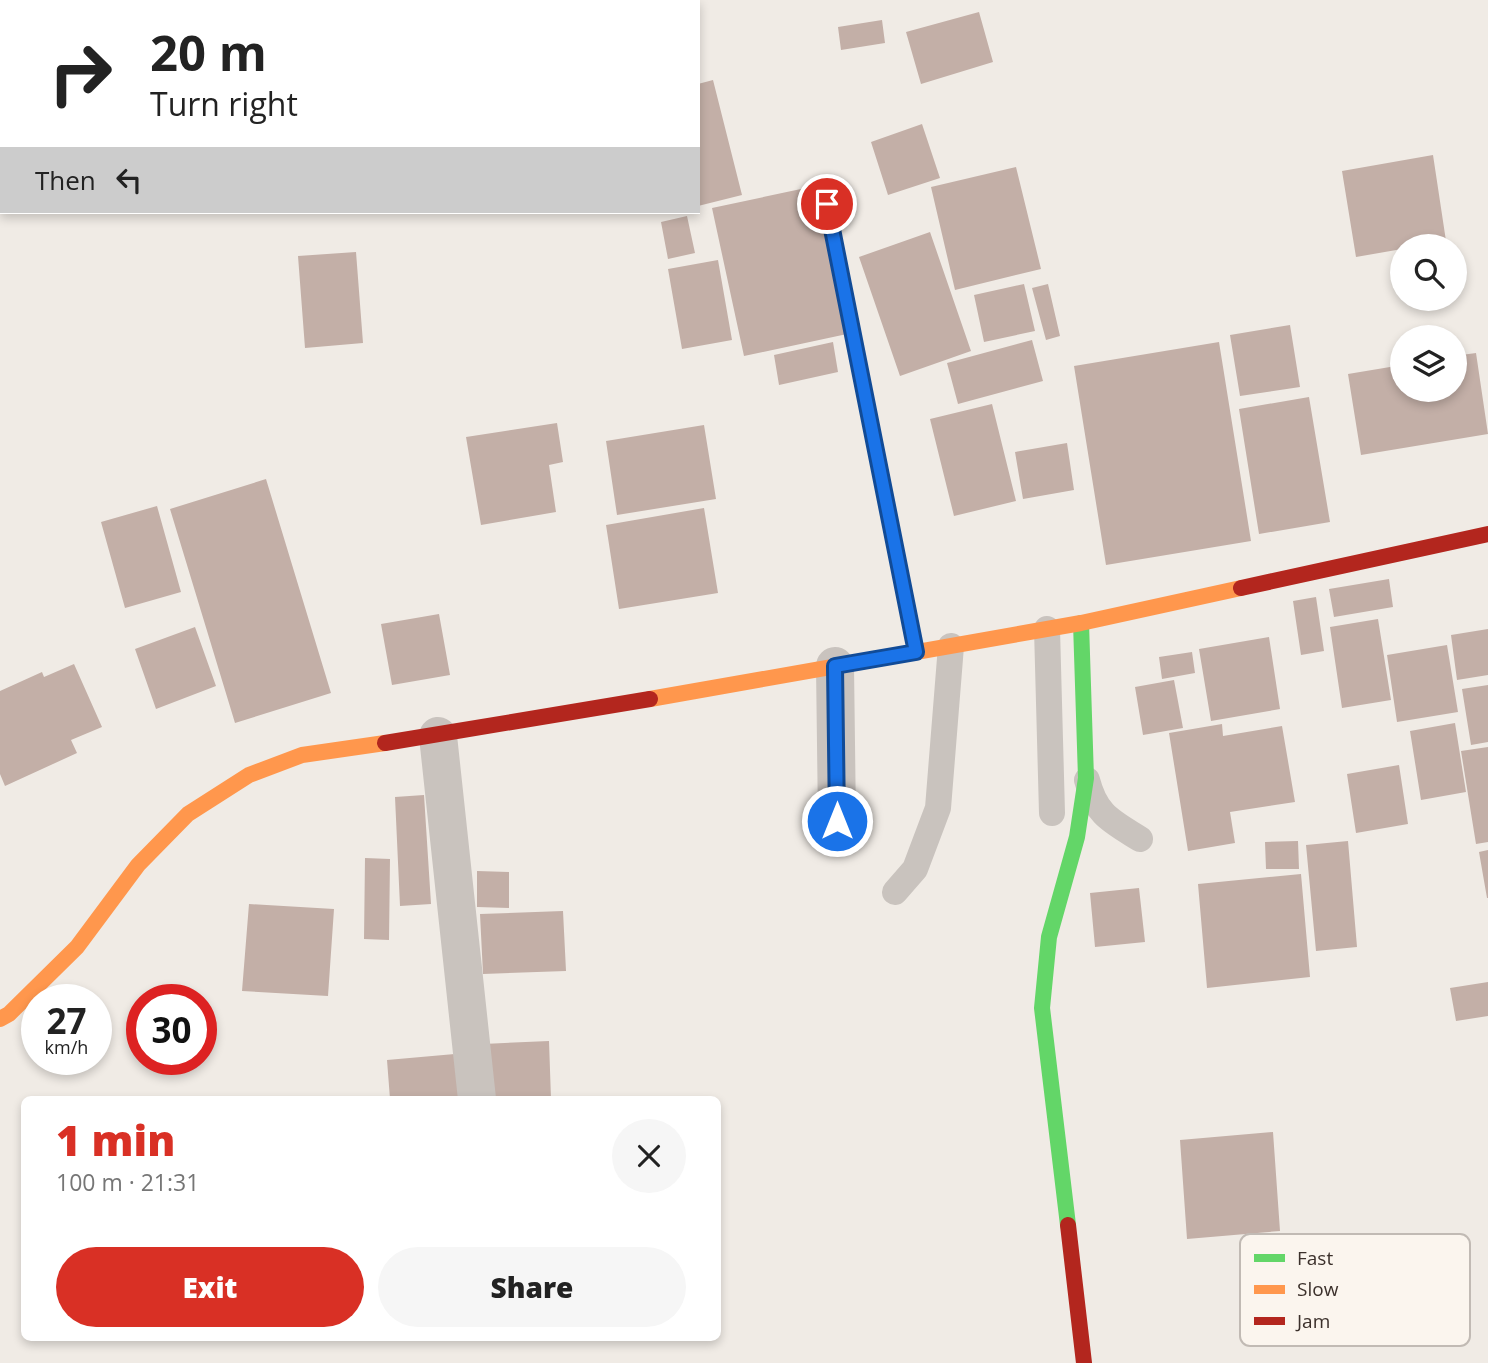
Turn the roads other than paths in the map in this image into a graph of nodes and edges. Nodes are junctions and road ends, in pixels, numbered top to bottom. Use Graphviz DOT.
graph roads {
  1 [pos="827,204"];
  2 [pos="1488,534"];
  3 [pos="1081,623"];
  4 [pos="1047,629"];
  5 [pos="951,646"];
  6 [pos="916,652"];
  7 [pos="835,666"];
  8 [pos="438,736"];
  9 [pos="1086,778"];
  10 [pos="1052,813"];
  11 [pos="837,821"];
  12 [pos="1140,839"];
  13 [pos="895,892"];
  14 [pos="0,1019"];
  15 [pos="477,1096"];
  16 [pos="1084,1363"];
  1 -- 6 [label="street"];
  2 -- 3 [label="street"];
  3 -- 4 [label="street"];
  3 -- 9 [label="street"];
  4 -- 5 [label="street"];
  4 -- 10 [label="lane"];
  5 -- 6 [label="street"];
  5 -- 13 [label="lane"];
  6 -- 7 [label="street"];
  7 -- 8 [label="street"];
  7 -- 11 [label="street"];
  8 -- 14 [label="street"];
  8 -- 15 [label="street"];
  9 -- 12 [label="lane"];
  9 -- 16 [label="street"];
}
